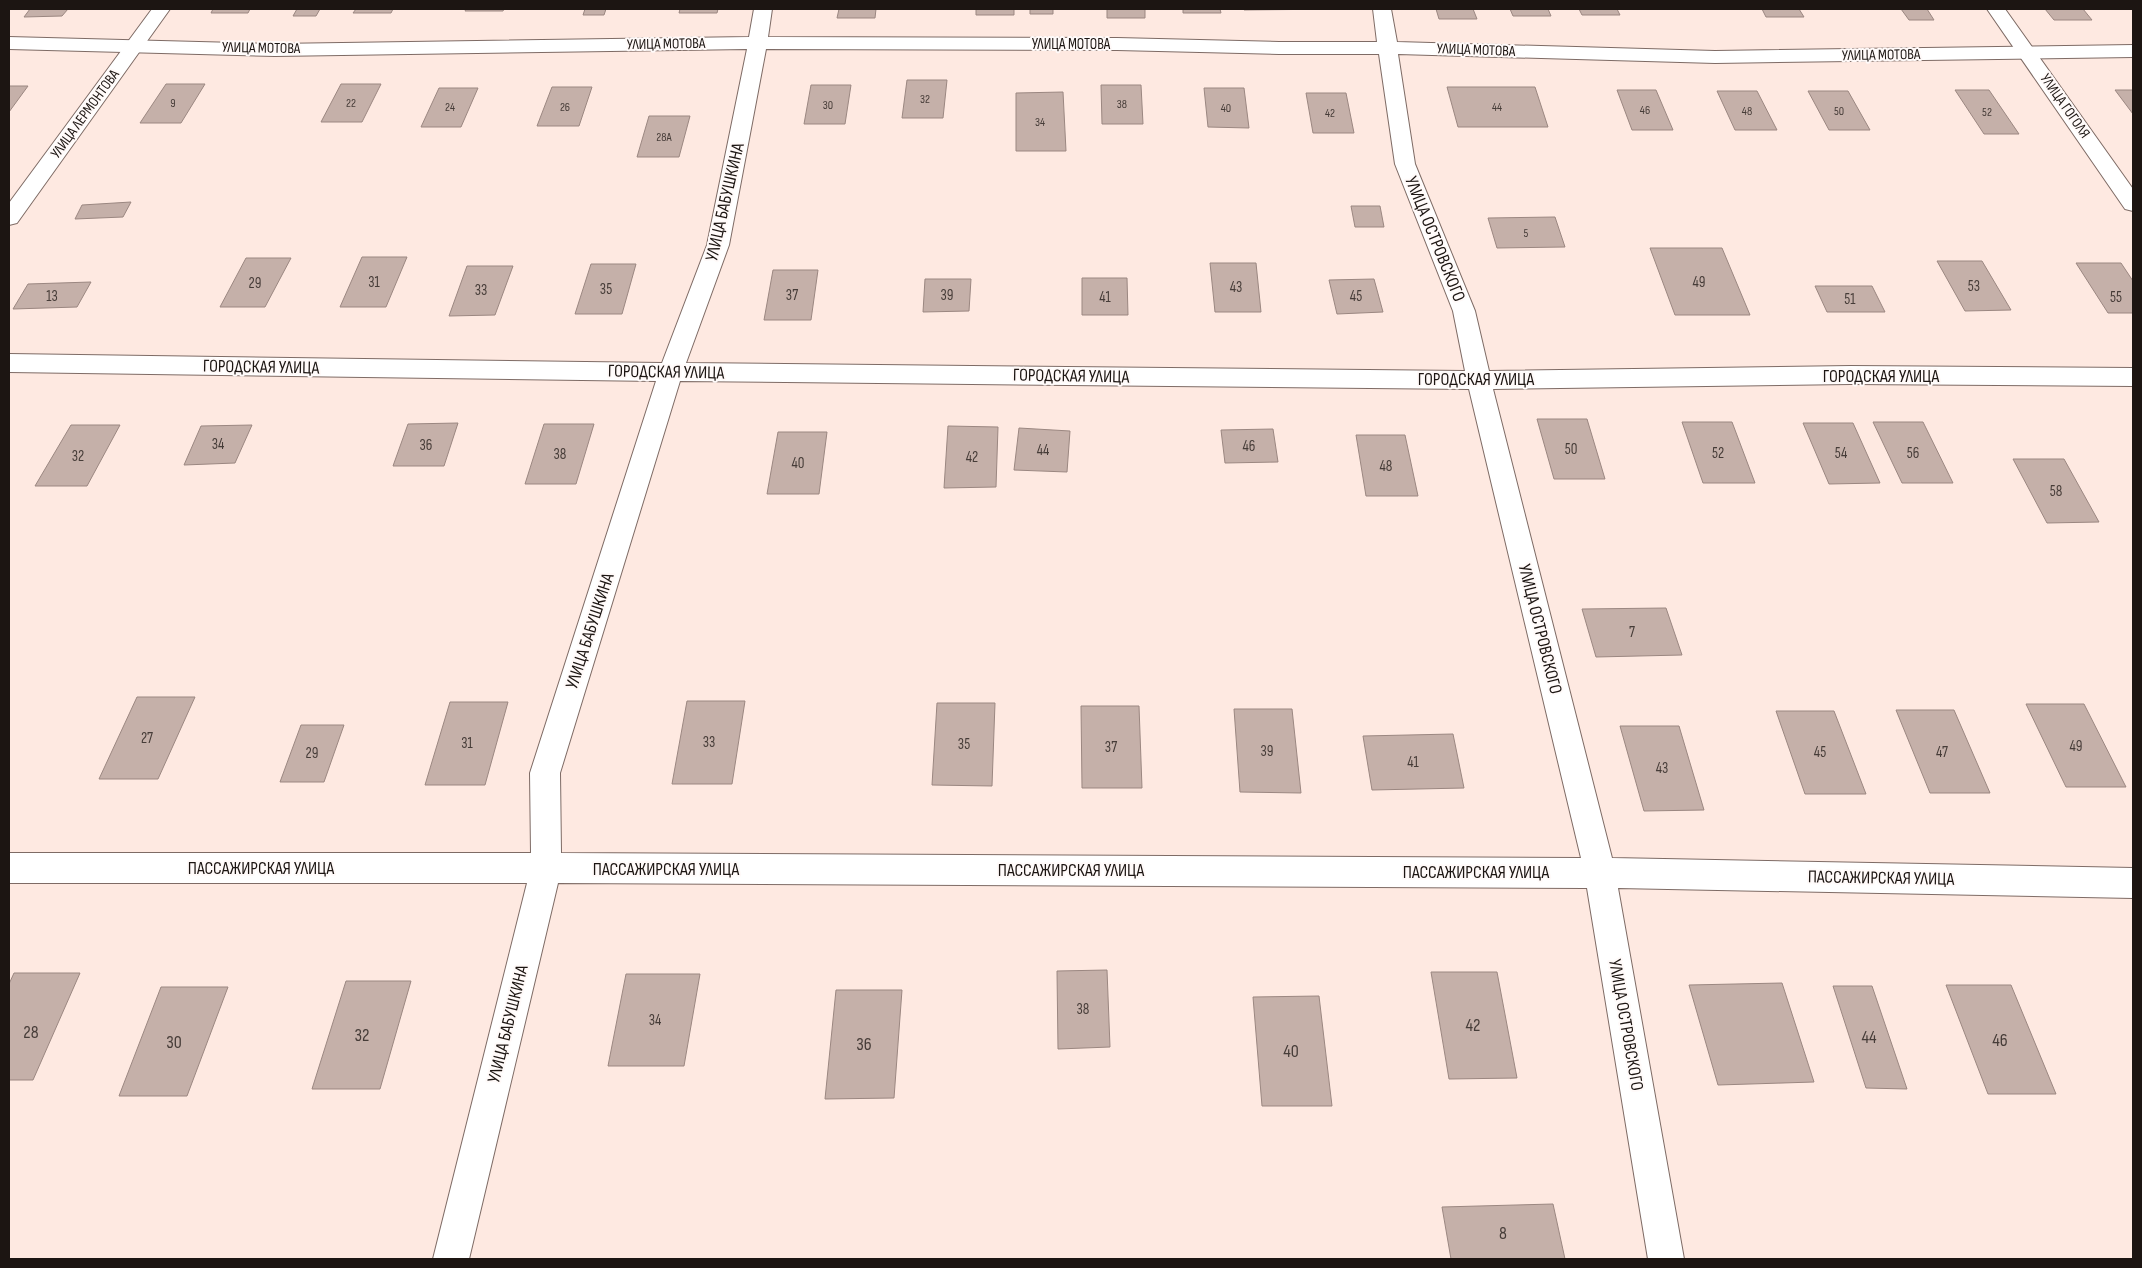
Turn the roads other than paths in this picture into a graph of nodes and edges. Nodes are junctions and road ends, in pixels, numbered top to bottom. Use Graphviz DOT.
graph roads {
  1 [pos="161,9"];
  2 [pos="763,9"];
  3 [pos="1382,9"];
  4 [pos="1996,9"];
  5 [pos="9,43"];
  6 [pos="758,43"];
  7 [pos="135,46"];
  8 [pos="1389,48"];
  9 [pos="2133,51"];
  10 [pos="2028,52"];
  11 [pos="2133,204"];
  12 [pos="9,218"];
  13 [pos="9,363"];
  14 [pos="671,372"];
  15 [pos="2133,377"];
  16 [pos="1479,380"];
  17 [pos="9,868"];
  18 [pos="546,868"];
  19 [pos="1600,873"];
  20 [pos="2133,883"];
  21 [pos="451,1259"];
  22 [pos="1666,1259"];
  1 -- 7 [label="street, УЛИЦА ЛЕРМОНТОВА"];
  2 -- 6 [label="street, УЛИЦА БАБУШКИНА"];
  3 -- 8 [label="street, УЛИЦА ОСТРОВСКОГО"];
  4 -- 10 [label="street, УЛИЦА ГОГОЛЯ"];
  5 -- 7 [label="street, УЛИЦА МОТОВА"];
  6 -- 7 [label="street, УЛИЦА МОТОВА"];
  6 -- 8 [label="street, УЛИЦА МОТОВА"];
  6 -- 14 [label="street, УЛИЦА БАБУШКИНА"];
  7 -- 12 [label="street, УЛИЦА ЛЕРМОНТОВА"];
  8 -- 10 [label="street, УЛИЦА МОТОВА"];
  8 -- 16 [label="street, УЛИЦА ОСТРОВСКОГО"];
  9 -- 10 [label="street, УЛИЦА МОТОВА"];
  10 -- 11 [label="street, УЛИЦА ГОГОЛЯ"];
  13 -- 14 [label="street, ГОРОДСКАЯ УЛИЦА"];
  14 -- 16 [label="street, ГОРОДСКАЯ УЛИЦА"];
  14 -- 18 [label="street, УЛИЦА БАБУШКИНА"];
  15 -- 16 [label="street, ГОРОДСКАЯ УЛИЦА"];
  16 -- 19 [label="street, УЛИЦА ОСТРОВСКОГО"];
  17 -- 18 [label="street, ПАССАЖИРСКАЯ УЛИЦА"];
  18 -- 19 [label="street, ПАССАЖИРСКАЯ УЛИЦА"];
  18 -- 21 [label="street, УЛИЦА БАБУШКИНА"];
  19 -- 20 [label="street, ПАССАЖИРСКАЯ УЛИЦА"];
  19 -- 22 [label="street, УЛИЦА ОСТРОВСКОГО"];
}
